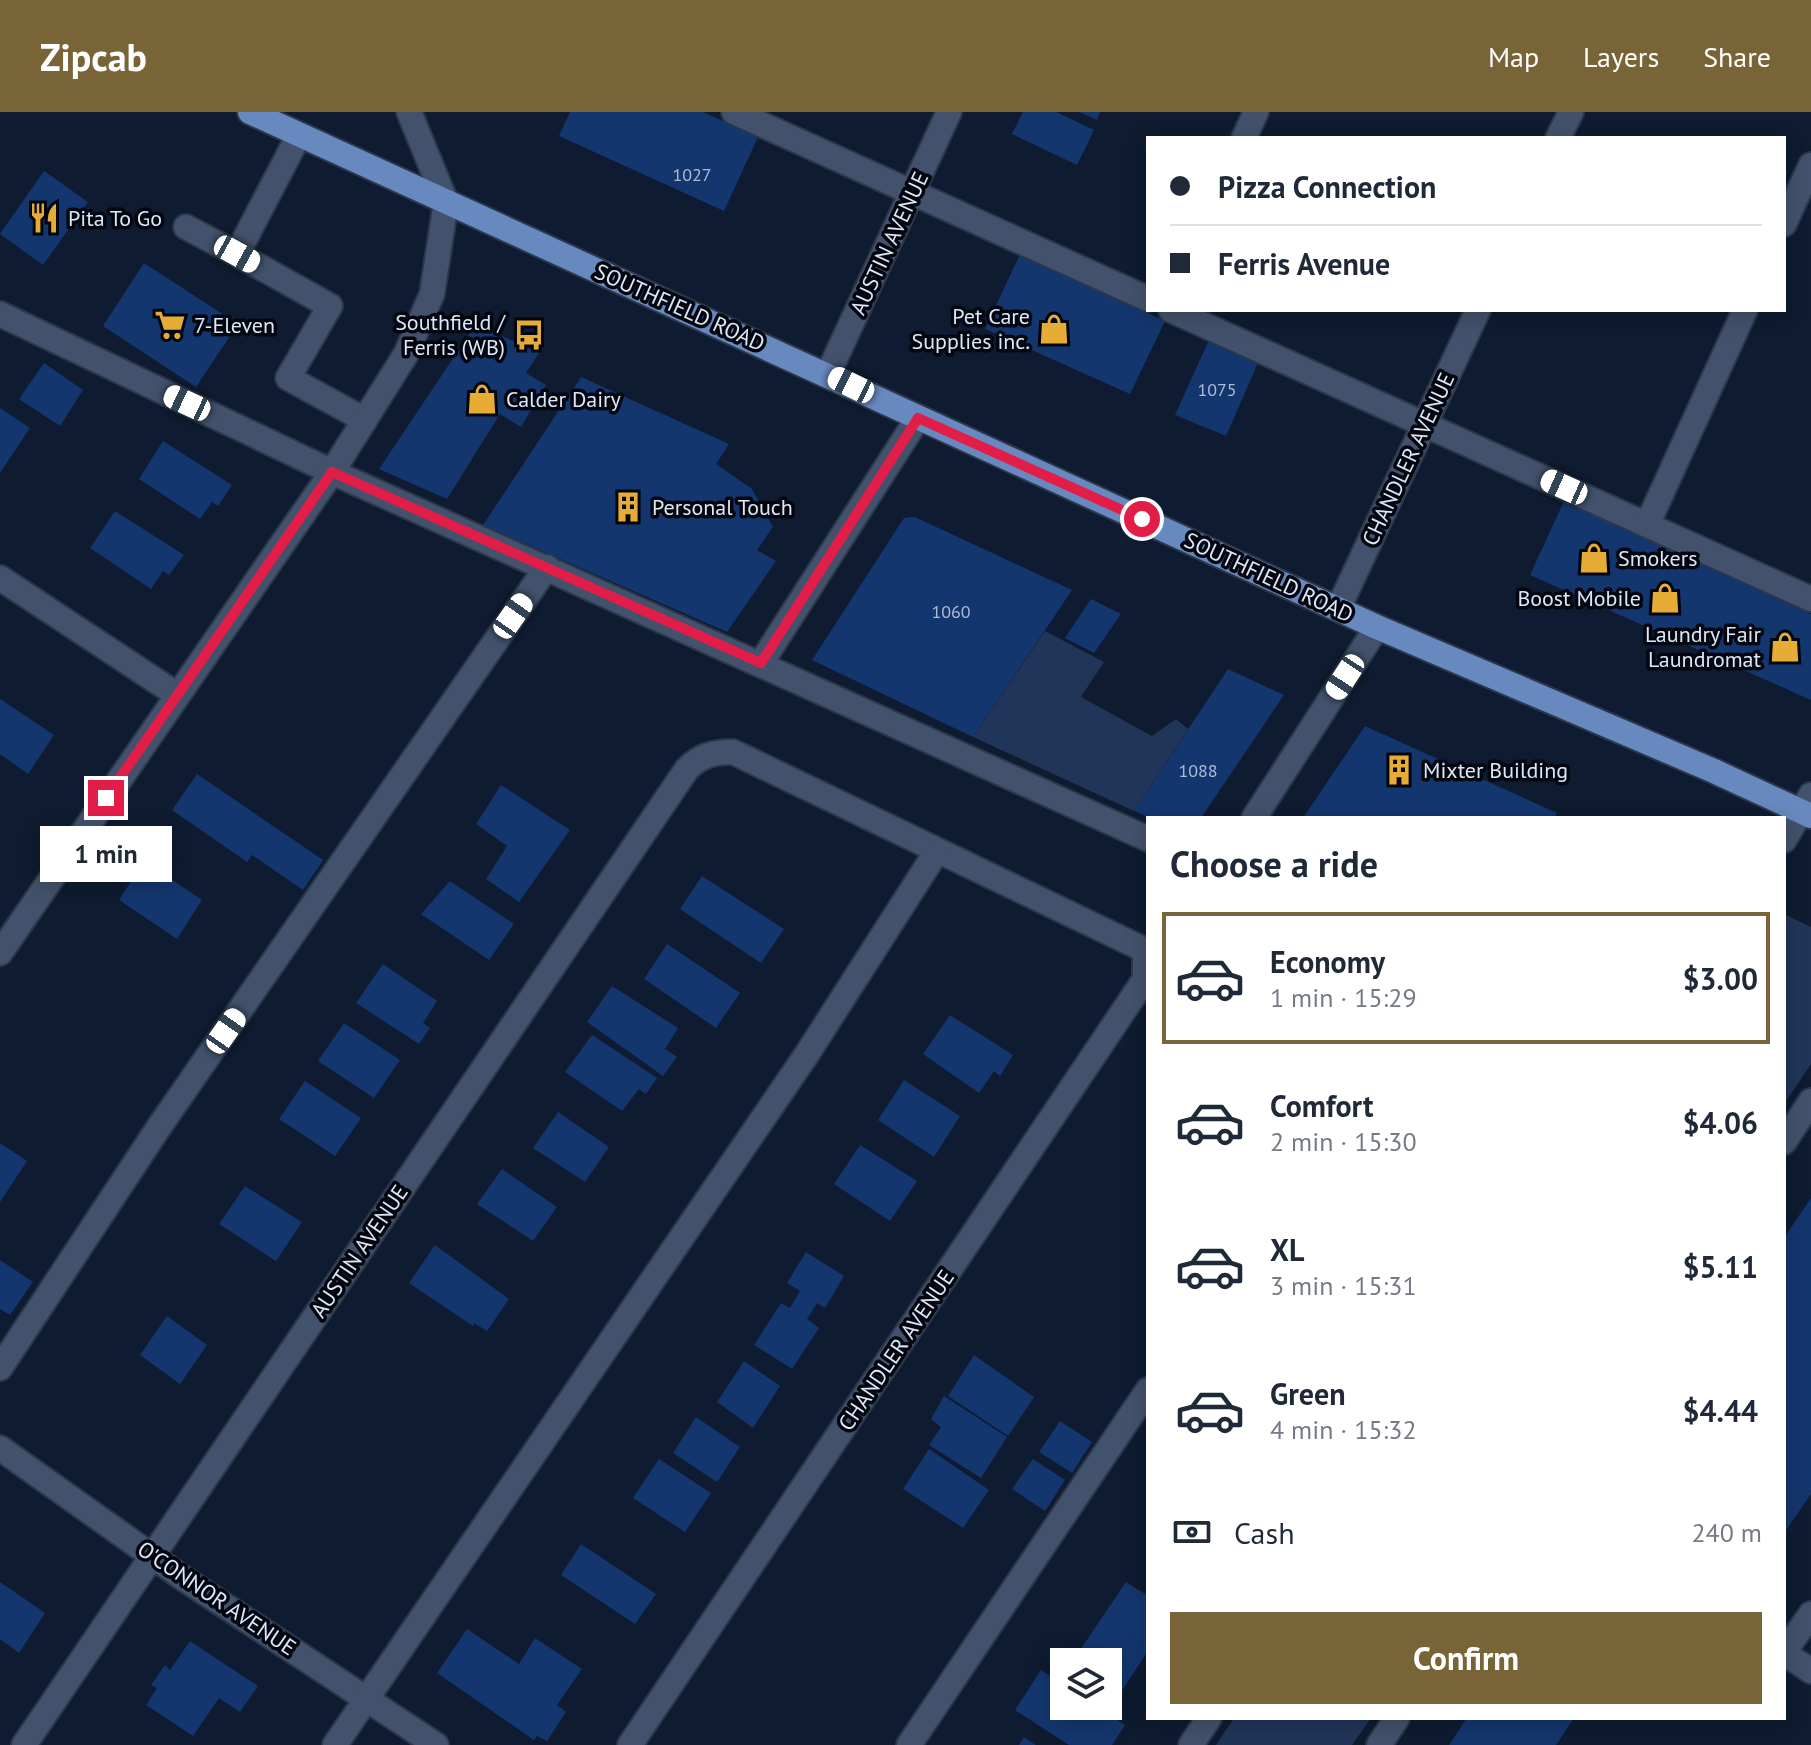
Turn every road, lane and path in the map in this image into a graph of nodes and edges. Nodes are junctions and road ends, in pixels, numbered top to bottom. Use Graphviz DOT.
graph roads {
  1 [pos="250,112"];
  2 [pos="409,112"];
  3 [pos="734,112"];
  4 [pos="949,112"];
  5 [pos="1256,112"];
  6 [pos="1571,112"];
  7 [pos="299,135"];
  8 [pos="1245,136"];
  9 [pos="1559,136"];
  10 [pos="1811,165"];
  11 [pos="912,193"];
  12 [pos="446,202"];
  13 [pos="1786,220"];
  14 [pos="186,227"];
  15 [pos="237,254"];
  16 [pos="1146,298"];
  17 [pos="1175,312"];
  18 [pos="1477,312"];
  19 [pos="1744,312"];
  20 [pos="0,314"];
  21 [pos="828,374"];
  22 [pos="918,418"];
  23 [pos="365,420"];
  24 [pos="1424,424"];
  25 [pos="332,472"];
  26 [pos="1647,525"];
  27 [pos="547,567"];
  28 [pos="0,578"];
  29 [pos="1811,599"];
  30 [pos="1338,609"];
  31 [pos="1377,627"];
  32 [pos="761,663"];
  33 [pos="176,694"];
  34 [pos="1808,807"];
  35 [pos="1255,816"];
  36 [pos="1786,837"];
  37 [pos="1146,838"];
  38 [pos="937,851"];
  39 [pos="0,953"];
  40 [pos="1811,1101"];
  41 [pos="1786,1139"];
  42 [pos="0,1368"];
  43 [pos="1146,1393"];
  44 [pos="0,1448"];
  45 [pos="152,1554"];
  46 [pos="1811,1614"];
  47 [pos="1786,1649"];
  48 [pos="1786,1653"];
  49 [pos="1811,1671"];
  50 [pos="367,1699"];
  51 [pos="1208,1720"];
  52 [pos="1396,1720"];
  53 [pos="24,1745"];
  54 [pos="335,1745"];
  55 [pos="436,1745"];
  56 [pos="630,1745"];
  57 [pos="909,1745"];
  58 [pos="1191,1745"];
  59 [pos="1379,1745"];
  1 -- 7 [label="main road, SOUTHFIELD ROAD"];
  2 -- 12 [label="street"];
  3 -- 11 [label="street"];
  4 -- 11 [label="street, AUSTIN AVENUE"];
  5 -- 8 [label="street"];
  6 -- 9 [label="street"];
  7 -- 12 [label="main road, SOUTHFIELD ROAD"];
  7 -- 15 [label="street"];
  10 -- 13 [label="street"];
  11 -- 16 [label="street"];
  11 -- 21 [label="street, AUSTIN AVENUE"];
  12 -- 21 [label="main road, SOUTHFIELD ROAD"];
  12 -- 23 [label="street"];
  14 -- 15 [label="street"];
  15 -- 23 [label="street"];
  17 -- 24 [label="street"];
  18 -- 24 [label="street, CHANDLER AVENUE"];
  19 -- 26 [label="street"];
  20 -- 25 [label="street"];
  21 -- 22 [label="main road, SOUTHFIELD ROAD"];
  22 -- 30 [label="main road, SOUTHFIELD ROAD"];
  22 -- 32 [label="street"];
  23 -- 25 [label="street"];
  24 -- 26 [label="street"];
  24 -- 30 [label="street, CHANDLER AVENUE"];
  25 -- 27 [label="street"];
  25 -- 33 [label="street"];
  26 -- 29 [label="street"];
  27 -- 32 [label="street"];
  27 -- 42 [label="street"];
  28 -- 33 [label="street"];
  30 -- 31 [label="main road, SOUTHFIELD ROAD"];
  31 -- 34 [label="main road, SOUTHFIELD ROAD"];
  31 -- 35 [label="street"];
  32 -- 37 [label="street"];
  33 -- 39 [label="street"];
  34 -- 36 [label="street"];
  38 -- 45 [label="street, AUSTIN AVENUE"];
  38 -- 50 [label="street"];
  38 -- 56 [label="street, CHANDLER AVENUE"];
  40 -- 41 [label="street"];
  43 -- 57 [label="street"];
  44 -- 45 [label="street, O'CONNOR AVENUE"];
  45 -- 50 [label="street, O'CONNOR AVENUE"];
  45 -- 53 [label="street, AUSTIN AVENUE"];
  46 -- 47 [label="street"];
  48 -- 49 [label="street"];
  50 -- 54 [label="street"];
  50 -- 55 [label="street, O'CONNOR AVENUE"];
  51 -- 58 [label="street"];
  52 -- 59 [label="street"];
}
